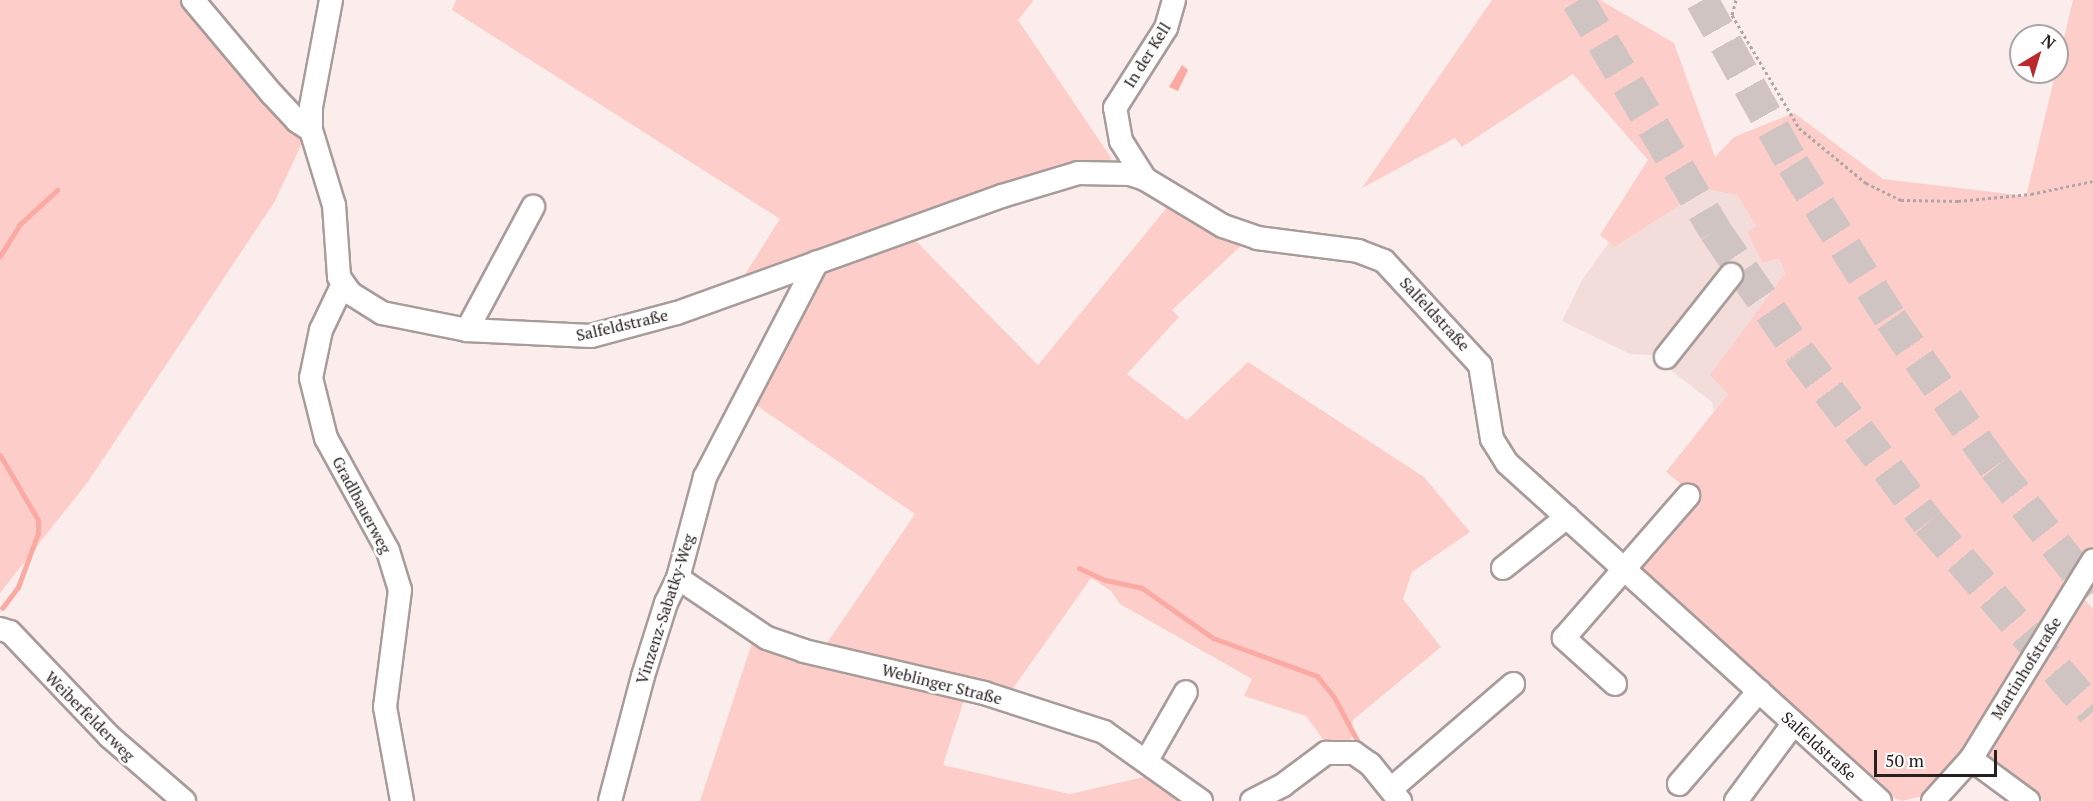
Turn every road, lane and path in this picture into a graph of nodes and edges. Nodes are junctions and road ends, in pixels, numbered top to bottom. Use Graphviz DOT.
graph roads {
  1 [pos="193,0"];
  2 [pos="331,0"];
  3 [pos="1174,0"];
  4 [pos="1736,0"];
  5 [pos="1115,108"];
  6 [pos="311,130"];
  7 [pos="1145,179"];
  8 [pos="2093,181"];
  9 [pos="533,207"];
  10 [pos="817,262"];
  11 [pos="1731,275"];
  12 [pos="342,286"];
  13 [pos="467,330"];
  14 [pos="1666,357"];
  15 [pos="1688,496"];
  16 [pos="1567,517"];
  17 [pos="2093,561"];
  18 [pos="1503,568"];
  19 [pos="1624,569"];
  20 [pos="678,578"];
  21 [pos="0,629"];
  22 [pos="1513,684"];
  23 [pos="1615,684"];
  24 [pos="1759,691"];
  25 [pos="1186,692"];
  26 [pos="1794,723"];
  27 [pos="1971,759"];
  28 [pos="1147,760"];
  29 [pos="1679,784"];
  30 [pos="1396,795"];
  31 [pos="184,801"];
  32 [pos="402,801"];
  33 [pos="610,801"];
  34 [pos="1201,801"];
  35 [pos="1252,801"];
  36 [pos="1736,801"];
  37 [pos="1880,801"];
  38 [pos="1933,801"];
  39 [pos="2028,801"];
  1 -- 6 [label="street"];
  2 -- 6 [label="street"];
  3 -- 5 [label="street, In der Kell"];
  4 -- 8 [label="path"];
  5 -- 7 [label="street, Salfeldstraße"];
  6 -- 12 [label="street"];
  7 -- 10 [label="street, Salfeldstraße"];
  7 -- 16 [label="street, Salfeldstraße"];
  9 -- 13 [label="street"];
  10 -- 13 [label="street, Salfeldstraße"];
  10 -- 20 [label="street, Vinzenz-Sabatky-Weg"];
  11 -- 14 [label="street"];
  12 -- 13 [label="street, Salfeldstraße"];
  12 -- 32 [label="street, Gradlbauerweg"];
  15 -- 19 [label="street"];
  16 -- 18 [label="street"];
  16 -- 19 [label="street, Salfeldstraße"];
  17 -- 27 [label="street, Martinhofstraße"];
  19 -- 23 [label="street"];
  19 -- 24 [label="street, Salfeldstraße"];
  20 -- 28 [label="street, Weblinger Straße"];
  20 -- 33 [label="street, Vinzenz-Sabatky-Weg"];
  21 -- 31 [label="street, Weiberfelderweg"];
  22 -- 30 [label="street"];
  24 -- 26 [label="street, Salfeldstraße"];
  24 -- 29 [label="street"];
  25 -- 28 [label="street"];
  26 -- 36 [label="street"];
  26 -- 37 [label="street, Salfeldstraße"];
  27 -- 38 [label="street, Martinhofstraße"];
  27 -- 39 [label="street"];
  28 -- 34 [label="street, Weblinger Straße"];
  30 -- 35 [label="street"];
}
